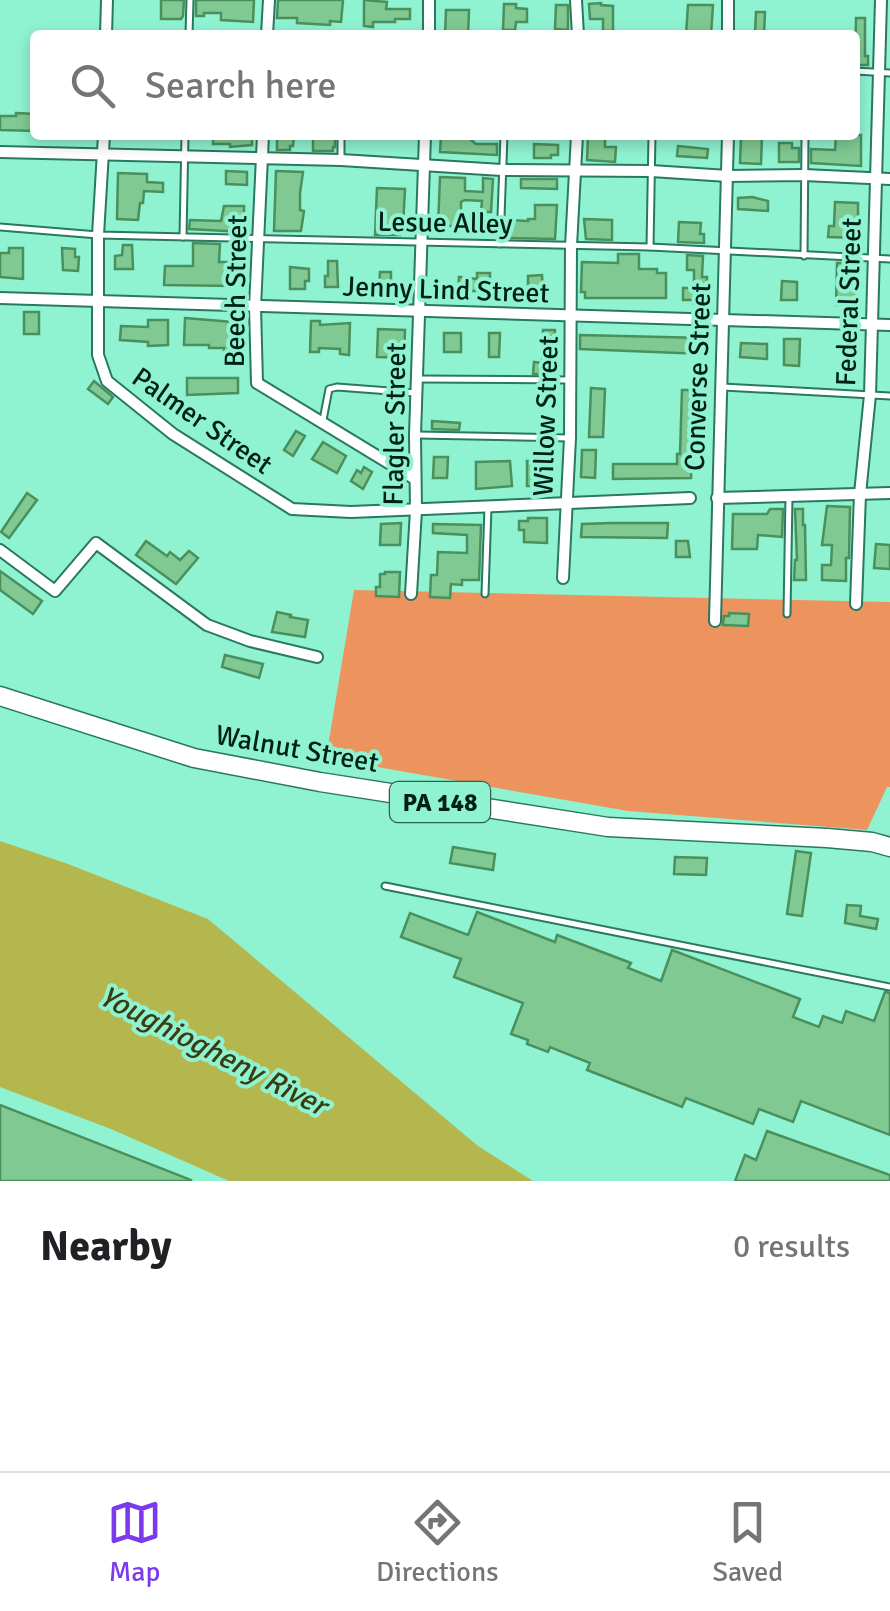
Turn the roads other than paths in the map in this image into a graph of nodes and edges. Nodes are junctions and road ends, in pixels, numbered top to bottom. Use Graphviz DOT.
graph roads {
  1 [pos="107,0"];
  2 [pos="190,0"];
  3 [pos="269,0"];
  4 [pos="429,0"];
  5 [pos="576,0"];
  6 [pos="728,0"];
  7 [pos="881,0"];
  8 [pos="106,30"];
  9 [pos="189,30"];
  10 [pos="268,30"];
  11 [pos="428,30"];
  12 [pos="578,30"];
  13 [pos="728,30"];
  14 [pos="884,72"];
  15 [pos="104,140"];
  16 [pos="185,140"];
  17 [pos="263,140"];
  18 [pos="341,140"];
  19 [pos="425,140"];
  20 [pos="504,140"];
  21 [pos="577,140"];
  22 [pos="652,140"];
  23 [pos="728,140"];
  24 [pos="806,140"];
  25 [pos="0,152"];
  26 [pos="103,156"];
  27 [pos="184,157"];
  28 [pos="262,159"];
  29 [pos="341,160"];
  30 [pos="424,166"];
  31 [pos="502,170"];
  32 [pos="576,171"];
  33 [pos="652,171"];
  34 [pos="728,176"];
  35 [pos="804,176"];
  36 [pos="876,178"];
  37 [pos="890,179"];
  38 [pos="0,227"];
  39 [pos="98,234"];
  40 [pos="183,237"];
  41 [pos="258,240"];
  42 [pos="420,242"];
  43 [pos="500,244"];
  44 [pos="571,246"];
  45 [pos="650,247"];
  46 [pos="725,252"];
  47 [pos="804,256"];
  48 [pos="873,259"];
  49 [pos="890,259"];
  50 [pos="0,298"];
  51 [pos="98,300"];
  52 [pos="254,307"];
  53 [pos="420,310"];
  54 [pos="572,317"];
  55 [pos="721,322"];
  56 [pos="872,325"];
  57 [pos="890,326"];
  58 [pos="418,379"];
  59 [pos="571,380"];
  60 [pos="720,387"];
  61 [pos="418,393"];
  62 [pos="870,395"];
  63 [pos="890,396"];
  64 [pos="322,423"];
  65 [pos="415,435"];
  66 [pos="570,438"];
  67 [pos="415,479"];
  68 [pos="890,492"];
  69 [pos="860,494"];
  70 [pos="790,496"];
  71 [pos="690,498"];
  72 [pos="717,498"];
  73 [pos="565,504"];
  74 [pos="488,507"];
  75 [pos="416,510"];
  76 [pos="0,550"];
  77 [pos="563,578"];
  78 [pos="411,594"];
  79 [pos="485,594"];
  80 [pos="856,604"];
  81 [pos="787,614"];
  82 [pos="715,621"];
  83 [pos="316,657"];
  84 [pos="0,696"];
  85 [pos="890,847"];
  86 [pos="385,886"];
  87 [pos="890,987"];
  1 -- 8 [label="street"];
  2 -- 9 [label="lane"];
  3 -- 10 [label="street"];
  4 -- 11 [label="street"];
  5 -- 12 [label="street"];
  6 -- 13 [label="street"];
  7 -- 14 [label="street, Federal Street"];
  14 -- 36 [label="street, Federal Street"];
  15 -- 26 [label="street, Palmer Street"];
  16 -- 27 [label="lane"];
  17 -- 28 [label="street, Beech Street"];
  18 -- 29 [label="lane"];
  19 -- 30 [label="street, Flagler Street"];
  20 -- 31 [label="lane"];
  21 -- 32 [label="street, Willow Street"];
  22 -- 33 [label="lane"];
  23 -- 34 [label="street, Converse Street"];
  24 -- 35 [label="lane"];
  25 -- 26 [label="street"];
  26 -- 27 [label="street"];
  26 -- 39 [label="street, Palmer Street"];
  27 -- 28 [label="street"];
  27 -- 40 [label="lane"];
  28 -- 29 [label="street"];
  28 -- 41 [label="street, Beech Street"];
  29 -- 30 [label="street"];
  30 -- 31 [label="street"];
  30 -- 42 [label="street, Flagler Street"];
  31 -- 32 [label="street"];
  31 -- 43 [label="lane"];
  32 -- 33 [label="street"];
  32 -- 44 [label="street, Willow Street"];
  33 -- 34 [label="street"];
  33 -- 45 [label="lane"];
  34 -- 35 [label="street"];
  34 -- 46 [label="street, Converse Street"];
  35 -- 36 [label="street"];
  35 -- 47 [label="lane"];
  36 -- 37 [label="street"];
  36 -- 48 [label="street, Federal Street"];
  38 -- 39 [label="lane, Lesue Alley"];
  39 -- 40 [label="lane, Lesue Alley"];
  39 -- 51 [label="street, Palmer Street"];
  40 -- 41 [label="lane, Lesue Alley"];
  41 -- 42 [label="lane, Lesue Alley"];
  41 -- 52 [label="street, Beech Street"];
  42 -- 43 [label="lane, Lesue Alley"];
  42 -- 53 [label="street, Flagler Street"];
  43 -- 44 [label="lane, Lesue Alley"];
  44 -- 45 [label="lane, Lesue Alley"];
  44 -- 54 [label="street, Willow Street"];
  45 -- 46 [label="lane, Lesue Alley"];
  46 -- 47 [label="lane, Lesue Alley"];
  46 -- 55 [label="street, Converse Street"];
  47 -- 48 [label="lane, Lesue Alley"];
  48 -- 49 [label="lane, Lesue Alley"];
  48 -- 56 [label="street, Federal Street"];
  50 -- 51 [label="street, Jenny Lind Street"];
  51 -- 52 [label="street, Jenny Lind Street"];
  51 -- 75 [label="street, Palmer Street"];
  52 -- 53 [label="street, Jenny Lind Street"];
  52 -- 64 [label="street, Beech Street"];
  53 -- 54 [label="street, Jenny Lind Street"];
  53 -- 58 [label="street, Flagler Street"];
  54 -- 55 [label="street, Jenny Lind Street"];
  54 -- 59 [label="street, Willow Street"];
  55 -- 56 [label="street, Jenny Lind Street"];
  55 -- 60 [label="street, Converse Street"];
  56 -- 57 [label="street, Jenny Lind Street"];
  56 -- 62 [label="street, Federal Street"];
  58 -- 59 [label="lane"];
  58 -- 61 [label="street, Flagler Street"];
  59 -- 66 [label="street, Willow Street"];
  60 -- 62 [label="lane"];
  60 -- 72 [label="street, Converse Street"];
  61 -- 64 [label="lane"];
  61 -- 65 [label="street, Flagler Street"];
  62 -- 63 [label="lane"];
  62 -- 69 [label="street, Federal Street"];
  64 -- 67 [label="street, Beech Street"];
  65 -- 66 [label="lane"];
  65 -- 67 [label="street, Flagler Street"];
  66 -- 73 [label="street, Willow Street"];
  67 -- 75 [label="street, Flagler Street"];
  68 -- 69 [label="street"];
  69 -- 70 [label="street"];
  69 -- 80 [label="street, Federal Street"];
  70 -- 72 [label="street"];
  70 -- 81 [label="lane"];
  71 -- 73 [label="street, Palmer Street"];
  72 -- 82 [label="street, Converse Street"];
  73 -- 74 [label="street, Palmer Street"];
  73 -- 77 [label="street, Willow Street"];
  74 -- 75 [label="street, Palmer Street"];
  74 -- 79 [label="lane"];
  75 -- 78 [label="street, Flagler Street"];
  76 -- 83 [label="street"];
  84 -- 85 [label="main road, Walnut Street / PA 148"];
  86 -- 87 [label="lane"];
}
